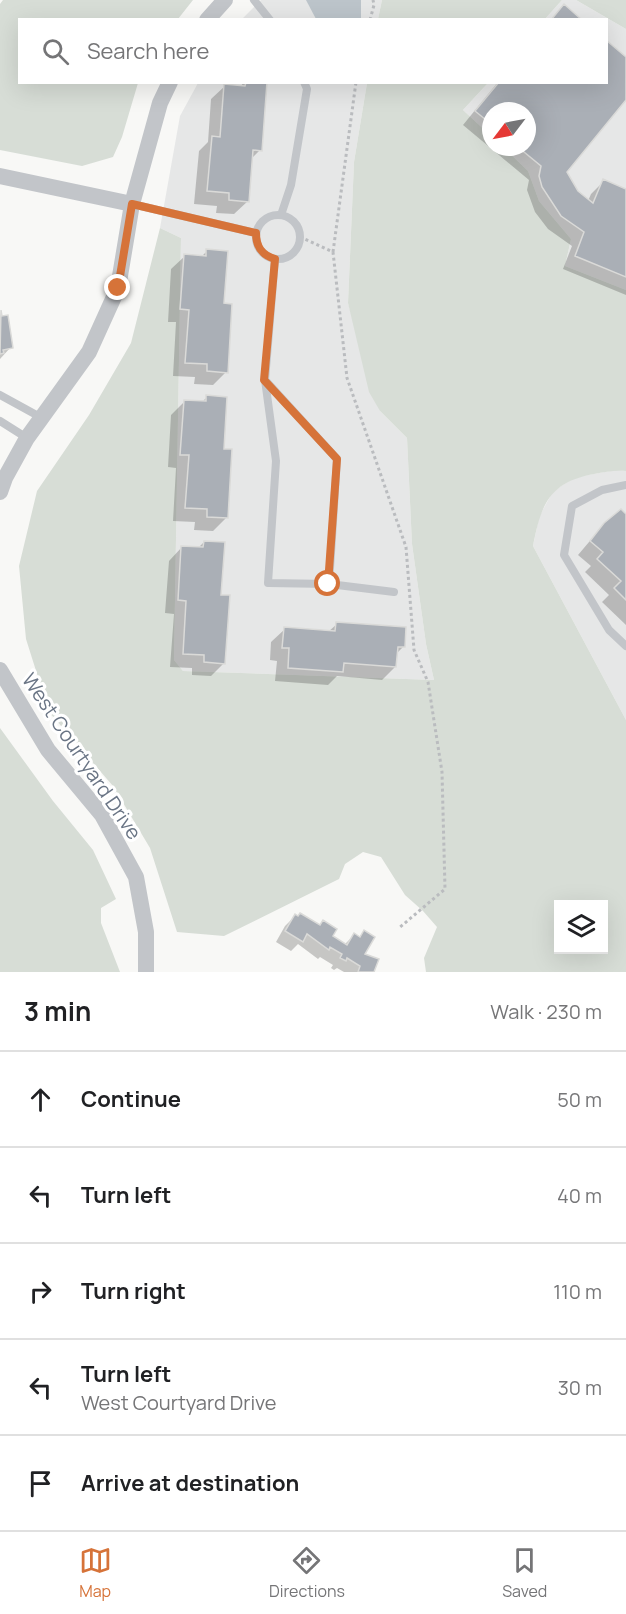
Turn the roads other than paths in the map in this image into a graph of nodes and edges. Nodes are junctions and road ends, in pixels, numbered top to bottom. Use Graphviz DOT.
graph roads {
  1 [pos="225,0"];
  2 [pos="254,0"];
  3 [pos="209,18"];
  4 [pos="268,18"];
  5 [pos="169,84"];
  6 [pos="305,84"];
  7 [pos="0,176"];
  8 [pos="132,204"];
  9 [pos="281,215"];
  10 [pos="256,233"];
  11 [pos="275,259"];
  12 [pos="264,380"];
  13 [pos="0,395"];
  14 [pos="42,418"];
  15 [pos="0,421"];
  16 [pos="27,438"];
  17 [pos="626,485"];
  18 [pos="0,492"];
  19 [pos="328,584"];
  20 [pos="394,592"];
  21 [pos="626,646"];
  22 [pos="0,670"];
  23 [pos="146,972"];
  1 -- 3 [label="street"];
  2 -- 4 [label="lane"];
  5 -- 8 [label="street"];
  6 -- 9 [label="lane"];
  7 -- 8 [label="street"];
  8 -- 10 [label="lane"];
  8 -- 14 [label="street"];
  9 -- 10 [label="lane"];
  9 -- 11 [label="lane"];
  10 -- 11 [label="lane"];
  11 -- 12 [label="lane"];
  12 -- 19 [label="lane"];
  12 -- 19 [label="lane"];
  13 -- 14 [label="lane"];
  14 -- 16 [label="street"];
  15 -- 16 [label="lane"];
  16 -- 18 [label="street"];
  17 -- 21 [label="lane"];
  19 -- 20 [label="lane"];
  22 -- 23 [label="street, West Courtyard Drive"];
}
